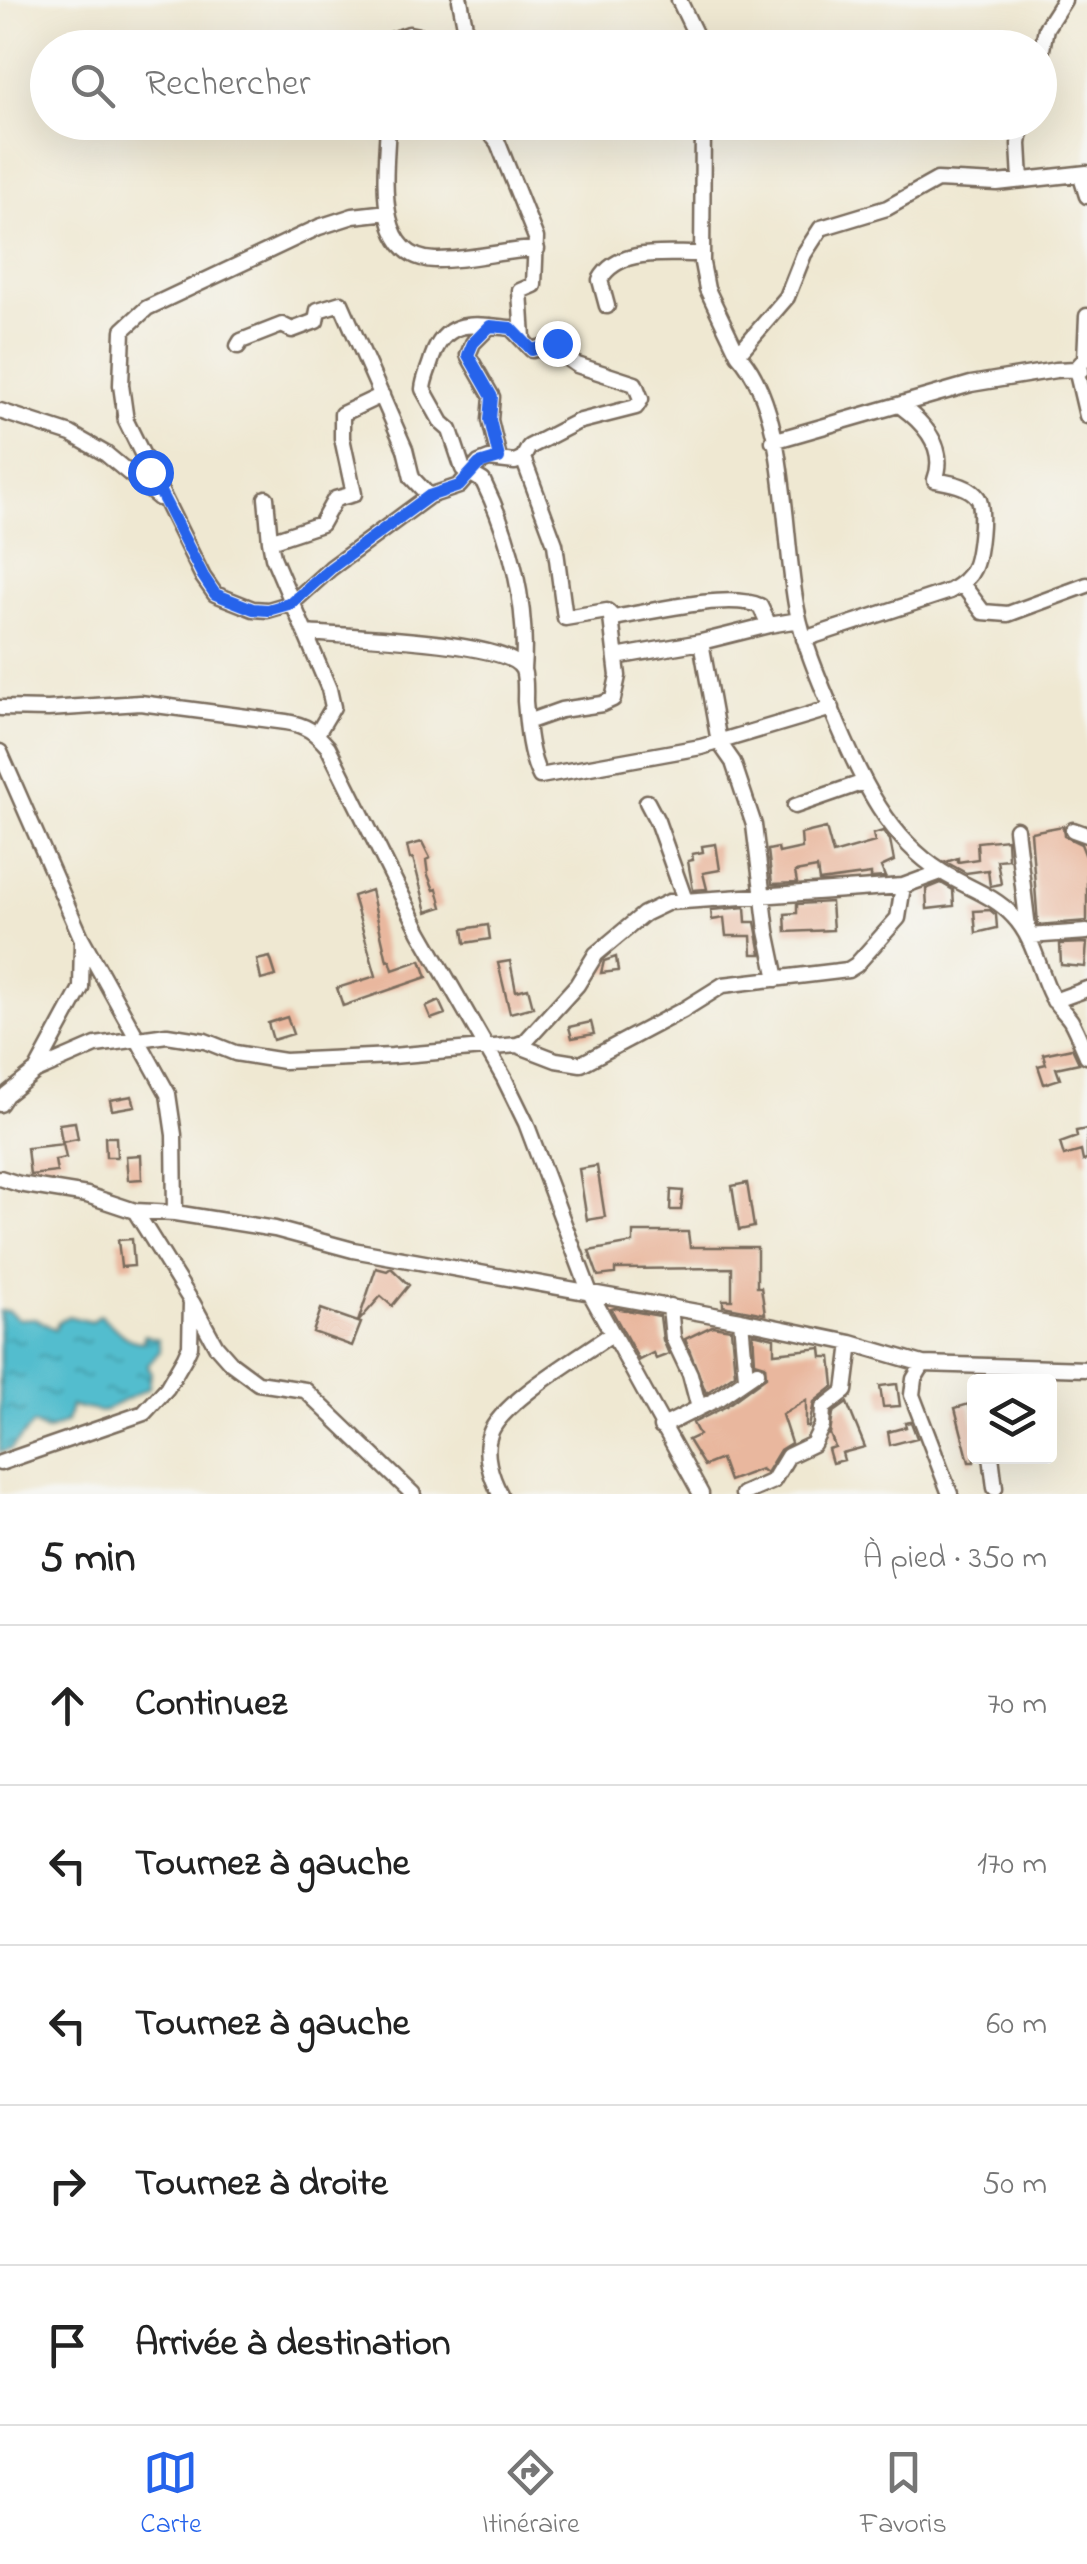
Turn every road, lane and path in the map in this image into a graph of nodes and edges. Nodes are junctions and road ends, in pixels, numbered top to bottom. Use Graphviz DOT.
graph roads {
  1 [pos="460,0"];
  2 [pos="679,0"];
  3 [pos="1064,0"];
  4 [pos="466,30"];
  5 [pos="693,30"];
  6 [pos="1046,30"];
  7 [pos="388,140"];
  8 [pos="496,140"];
  9 [pos="702,140"];
  10 [pos="1020,140"];
  11 [pos="1084,173"];
  12 [pos="1020,180"];
  13 [pos="1087,196"];
  14 [pos="388,212"];
  15 [pos="537,248"];
  16 [pos="702,254"];
  17 [pos="607,306"];
  18 [pos="1087,316"];
  19 [pos="490,326"];
  20 [pos="523,338"];
  21 [pos="238,346"];
  22 [pos="738,354"];
  23 [pos="1081,370"];
  24 [pos="382,395"];
  25 [pos="902,406"];
  26 [pos="0,411"];
  27 [pos="1087,416"];
  28 [pos="773,441"];
  29 [pos="499,458"];
  30 [pos="523,458"];
  31 [pos="468,474"];
  32 [pos="429,496"];
  33 [pos="266,498"];
  34 [pos="165,503"];
  35 [pos="270,541"];
  36 [pos="962,584"];
  37 [pos="1087,585"];
  38 [pos="292,603"];
  39 [pos="611,618"];
  40 [pos="799,620"];
  41 [pos="770,625"];
  42 [pos="304,633"];
  43 [pos="804,639"];
  44 [pos="701,642"];
  45 [pos="616,657"];
  46 [pos="523,670"];
  47 [pos="0,708"];
  48 [pos="832,708"];
  49 [pos="527,722"];
  50 [pos="317,734"];
  51 [pos="719,742"];
  52 [pos="0,752"];
  53 [pos="864,782"];
  54 [pos="648,802"];
  55 [pos="796,806"];
  56 [pos="1016,829"];
  57 [pos="941,872"];
  58 [pos="903,886"];
  59 [pos="763,897"];
  60 [pos="685,900"];
  61 [pos="1087,932"];
  62 [pos="1029,936"];
  63 [pos="81,937"];
  64 [pos="776,979"];
  65 [pos="1087,988"];
  66 [pos="1054,1001"];
  67 [pos="139,1038"];
  68 [pos="517,1045"];
  69 [pos="483,1046"];
  70 [pos="1087,1056"];
  71 [pos="36,1071"];
  72 [pos="0,1104"];
  73 [pos="0,1178"];
  74 [pos="135,1211"];
  75 [pos="175,1213"];
  76 [pos="590,1293"];
  77 [pos="191,1301"];
  78 [pos="670,1306"];
  79 [pos="741,1320"];
  80 [pos="610,1335"];
  81 [pos="850,1343"];
  82 [pos="923,1364"];
  83 [pos="1087,1369"];
  84 [pos="979,1374"];
  85 [pos="699,1408"];
  86 [pos="661,1426"];
  87 [pos="0,1464"];
  88 [pos="991,1464"];
  89 [pos="995,1488"];
  90 [pos="413,1494"];
  91 [pos="500,1494"];
  92 [pos="700,1494"];
  93 [pos="743,1494"];
  94 [pos="950,1494"];
  1 -- 4 [label="street"];
  2 -- 5 [label="street"];
  3 -- 6 [label="street"];
  7 -- 14 [label="street"];
  8 -- 15 [label="street"];
  9 -- 16 [label="street"];
  10 -- 12 [label="street"];
  11 -- 12 [label="street"];
  11 -- 13 [label="street"];
  12 -- 22 [label="street"];
  14 -- 15 [label="street"];
  14 -- 34 [label="street"];
  15 -- 20 [label="street"];
  16 -- 17 [label="street"];
  16 -- 22 [label="street"];
  18 -- 23 [label="street"];
  19 -- 20 [label="street"];
  19 -- 29 [label="street"];
  19 -- 31 [label="street"];
  20 -- 30 [label="street"];
  21 -- 24 [label="street"];
  22 -- 28 [label="street"];
  23 -- 25 [label="street"];
  23 -- 27 [label="street"];
  24 -- 32 [label="street"];
  24 -- 35 [label="street"];
  25 -- 28 [label="street"];
  25 -- 36 [label="street"];
  26 -- 34 [label="street"];
  28 -- 40 [label="street"];
  29 -- 30 [label="street"];
  29 -- 31 [label="street"];
  30 -- 39 [label="street"];
  31 -- 32 [label="street"];
  31 -- 46 [label="street"];
  32 -- 38 [label="street"];
  33 -- 35 [label="street"];
  34 -- 38 [label="street"];
  35 -- 38 [label="street"];
  36 -- 37 [label="street"];
  36 -- 43 [label="street"];
  38 -- 42 [label="street"];
  39 -- 41 [label="street"];
  39 -- 45 [label="street"];
  40 -- 41 [label="street"];
  40 -- 43 [label="street"];
  41 -- 44 [label="street"];
  42 -- 46 [label="street"];
  42 -- 50 [label="street"];
  43 -- 48 [label="street"];
  44 -- 45 [label="street"];
  44 -- 51 [label="street"];
  45 -- 49 [label="street"];
  46 -- 49 [label="street"];
  47 -- 50 [label="street"];
  48 -- 51 [label="street"];
  48 -- 53 [label="street"];
  49 -- 51 [label="street"];
  50 -- 69 [label="street"];
  51 -- 59 [label="street"];
  52 -- 63 [label="street"];
  53 -- 55 [label="street"];
  53 -- 57 [label="street"];
  54 -- 60 [label="street"];
  56 -- 62 [label="street"];
  57 -- 58 [label="street"];
  57 -- 62 [label="street"];
  58 -- 59 [label="street"];
  58 -- 64 [label="street"];
  59 -- 60 [label="street"];
  59 -- 64 [label="street"];
  60 -- 68 [label="street"];
  61 -- 62 [label="street"];
  62 -- 66 [label="street"];
  63 -- 67 [label="street"];
  63 -- 71 [label="street"];
  64 -- 68 [label="street"];
  65 -- 66 [label="street"];
  66 -- 70 [label="street"];
  67 -- 69 [label="street"];
  67 -- 71 [label="street"];
  67 -- 75 [label="street"];
  68 -- 69 [label="street"];
  69 -- 76 [label="street"];
  71 -- 72 [label="street"];
  73 -- 74 [label="street"];
  74 -- 75 [label="street"];
  74 -- 77 [label="street"];
  75 -- 76 [label="street"];
  76 -- 78 [label="street"];
  76 -- 80 [label="street"];
  77 -- 87 [label="street"];
  77 -- 90 [label="street"];
  78 -- 79 [label="street"];
  78 -- 85 [label="street"];
  79 -- 81 [label="street"];
  79 -- 85 [label="street"];
  80 -- 86 [label="street"];
  80 -- 91 [label="street"];
  81 -- 82 [label="street"];
  81 -- 93 [label="street"];
  82 -- 84 [label="street"];
  82 -- 94 [label="street"];
  83 -- 84 [label="street"];
  85 -- 86 [label="street"];
  86 -- 92 [label="street"];
  88 -- 89 [label="street"];
}
